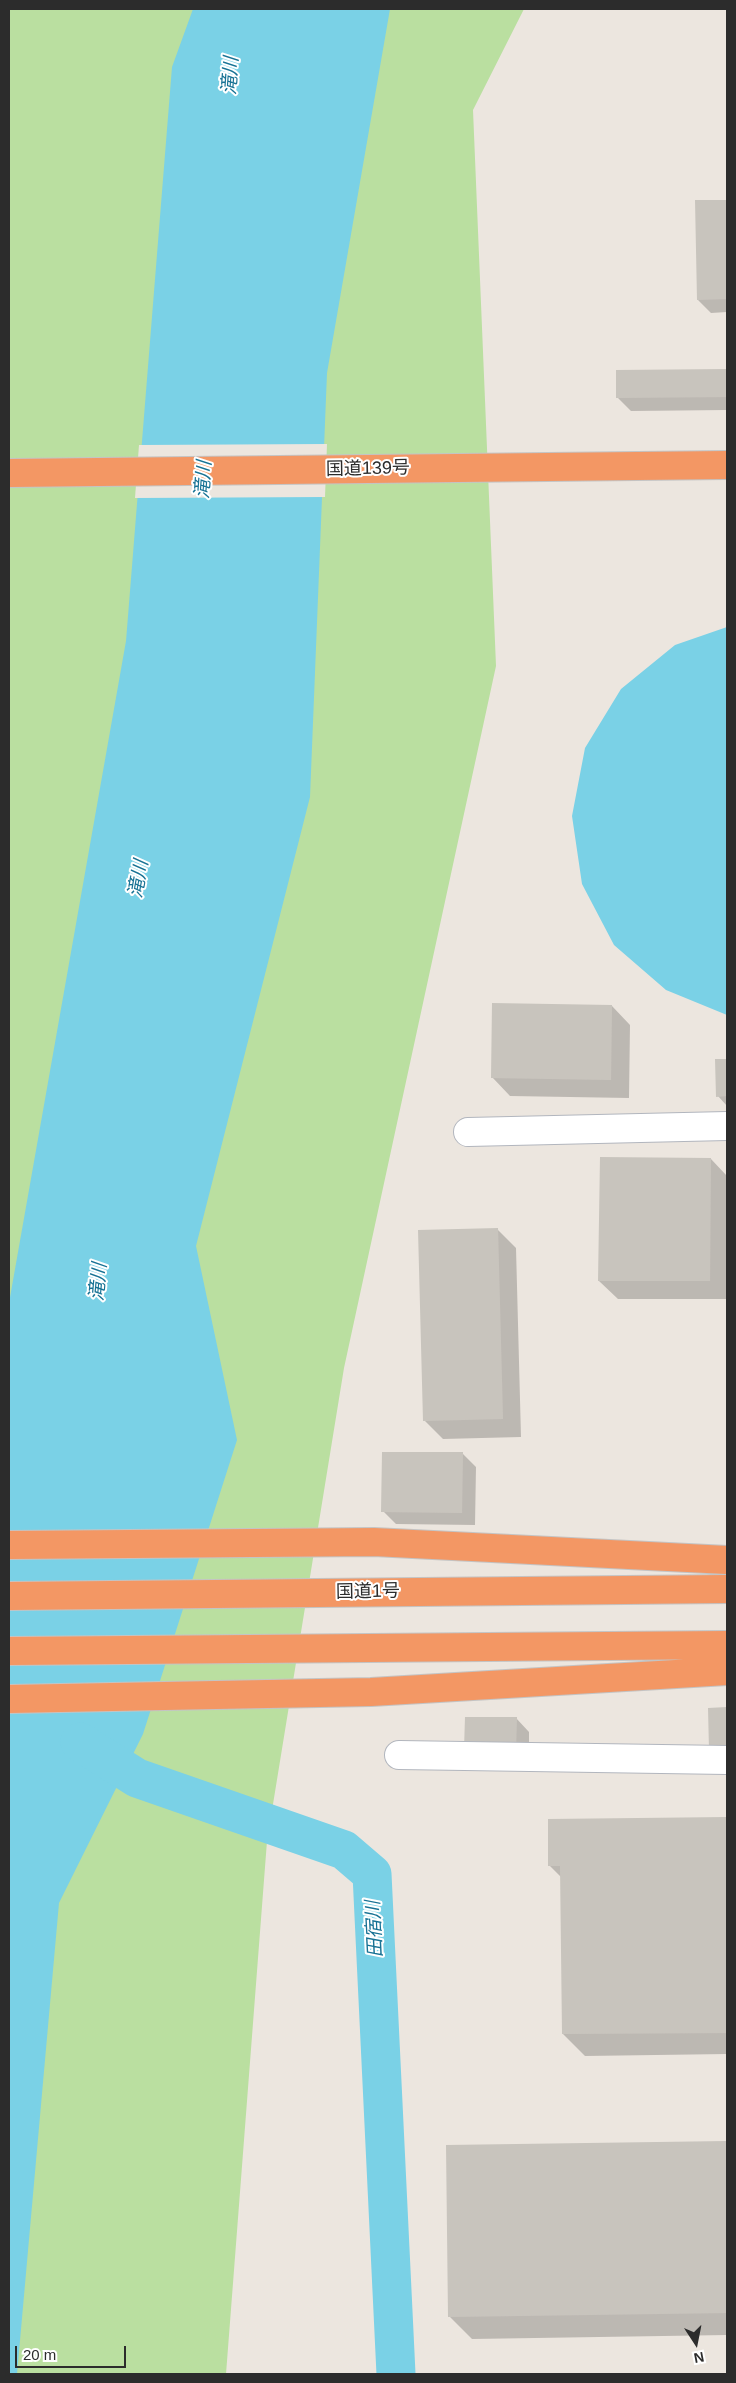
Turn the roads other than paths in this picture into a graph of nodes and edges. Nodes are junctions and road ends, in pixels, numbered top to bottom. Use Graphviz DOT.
graph roads {
  1 [pos="727,465"];
  2 [pos="9,473"];
  3 [pos="727,1126"];
  4 [pos="468,1132"];
  5 [pos="9,1545"];
  6 [pos="727,1560"];
  7 [pos="727,1589"];
  8 [pos="9,1596"];
  9 [pos="727,1646"];
  10 [pos="9,1651"];
  11 [pos="727,1671"];
  12 [pos="9,1699"];
  13 [pos="399,1755"];
  14 [pos="727,1760"];
  1 -- 2 [label="highway, 国道139号"];
  3 -- 4 [label="street"];
  5 -- 6 [label="highway"];
  7 -- 8 [label="highway, 国道1号"];
  9 -- 10 [label="highway"];
  11 -- 12 [label="highway"];
  13 -- 14 [label="street"];
}
